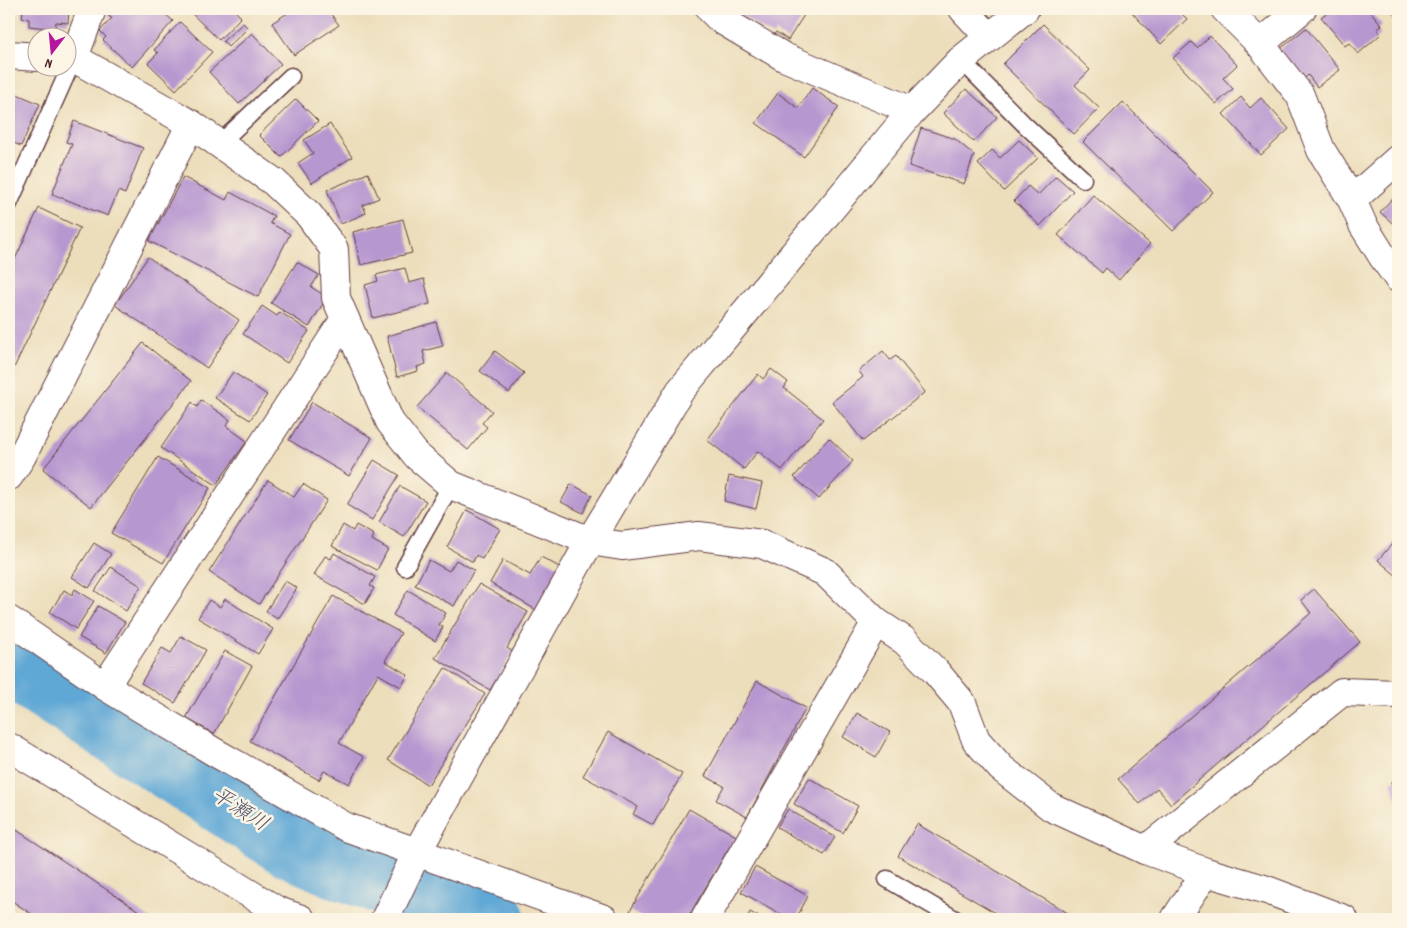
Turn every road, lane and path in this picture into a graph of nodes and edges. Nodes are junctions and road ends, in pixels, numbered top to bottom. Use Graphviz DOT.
graph roads {
  1 [pos="92,9"];
  2 [pos="710,9"];
  3 [pos="963,9"];
  4 [pos="1026,9"];
  5 [pos="1225,9"];
  6 [pos="1302,9"];
  7 [pos="990,37"];
  8 [pos="78,42"];
  9 [pos="1260,44"];
  10 [pos="9,56"];
  11 [pos="28,56"];
  12 [pos="961,60"];
  13 [pos="78,62"];
  14 [pos="291,76"];
  15 [pos="63,78"];
  16 [pos="912,111"];
  17 [pos="191,124"];
  18 [pos="219,144"];
  19 [pos="1398,159"];
  20 [pos="1083,179"];
  21 [pos="1352,200"];
  22 [pos="9,204"];
  23 [pos="1398,278"];
  24 [pos="345,319"];
  25 [pos="9,476"];
  26 [pos="451,485"];
  27 [pos="590,542"];
  28 [pos="405,567"];
  29 [pos="9,620"];
  30 [pos="876,622"];
  31 [pos="105,686"];
  32 [pos="1398,694"];
  33 [pos="9,747"];
  34 [pos="1145,850"];
  35 [pos="414,857"];
  36 [pos="1206,872"];
  37 [pos="887,879"];
  38 [pos="301,919"];
  39 [pos="385,919"];
  40 [pos="604,919"];
  41 [pos="705,919"];
  42 [pos="956,919"];
  43 [pos="1175,919"];
  44 [pos="1344,919"];
  1 -- 8 [label="street"];
  2 -- 16 [label="street"];
  3 -- 7 [label="street"];
  4 -- 7 [label="street"];
  5 -- 9 [label="street"];
  6 -- 9 [label="street"];
  7 -- 12 [label="street"];
  9 -- 21 [label="street"];
  10 -- 11 [label="street"];
  12 -- 16 [label="street"];
  12 -- 20 [label="lane"];
  13 -- 17 [label="street"];
  14 -- 18 [label="lane"];
  15 -- 22 [label="lane"];
  16 -- 27 [label="street"];
  17 -- 18 [label="street"];
  17 -- 25 [label="street"];
  18 -- 24 [label="street"];
  19 -- 21 [label="street"];
  21 -- 23 [label="street"];
  24 -- 26 [label="street"];
  24 -- 31 [label="street"];
  26 -- 27 [label="street"];
  26 -- 28 [label="lane"];
  27 -- 30 [label="street"];
  27 -- 35 [label="street"];
  29 -- 31 [label="street"];
  30 -- 34 [label="street"];
  30 -- 41 [label="street"];
  31 -- 35 [label="street"];
  32 -- 34 [label="street"];
  33 -- 38 [label="street"];
  34 -- 36 [label="street"];
  35 -- 39 [label="street"];
  35 -- 40 [label="street"];
  36 -- 43 [label="street"];
  36 -- 44 [label="street"];
  37 -- 42 [label="lane"];
}
